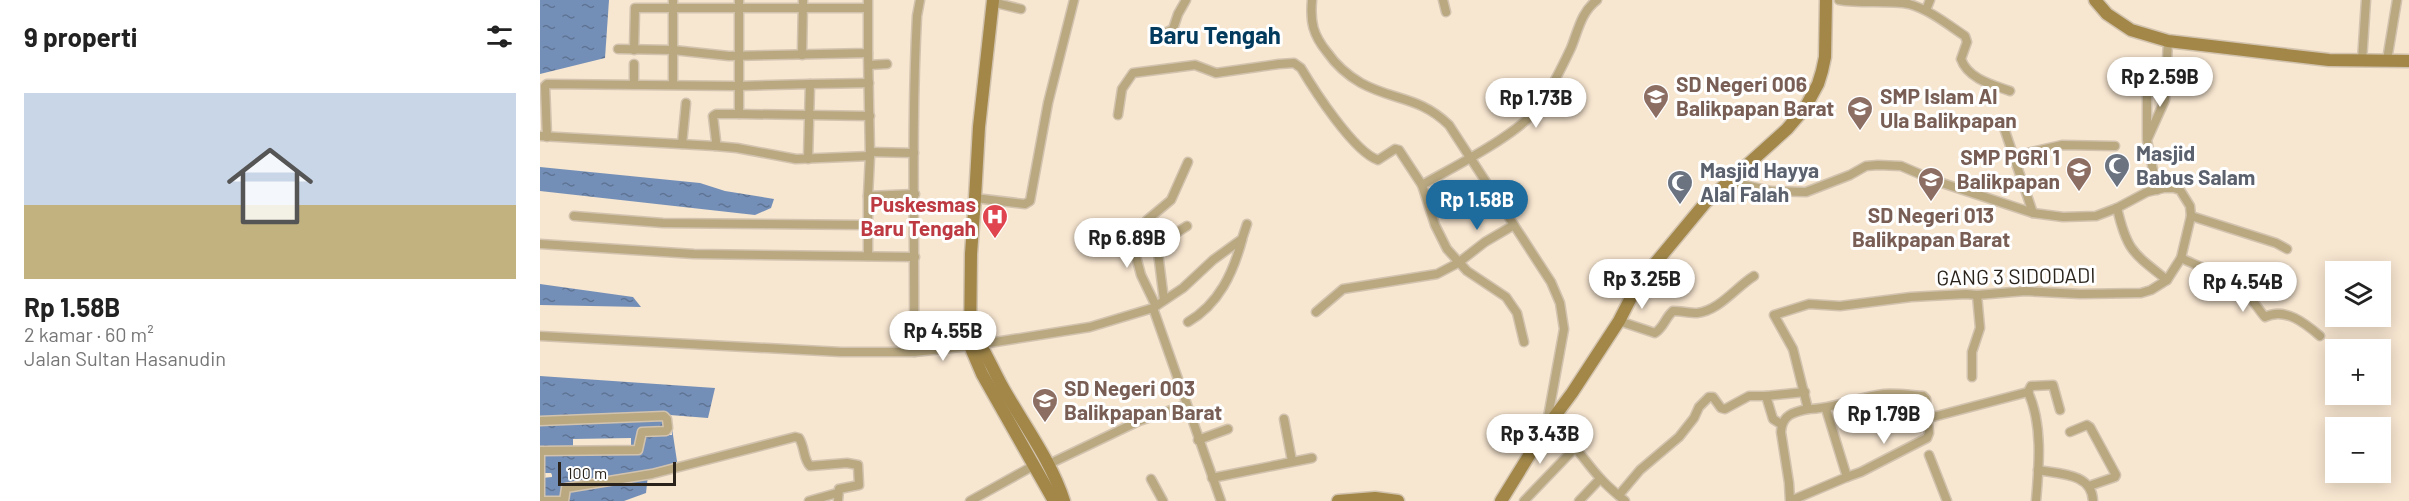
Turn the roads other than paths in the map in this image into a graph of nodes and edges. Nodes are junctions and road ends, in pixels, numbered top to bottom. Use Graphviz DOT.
graph roads {
  1 [pos="920,0"];
  2 [pos="1074,0"];
  3 [pos="1186,0"];
  4 [pos="1312,0"];
  5 [pos="1443,0"];
  6 [pos="1597,0"];
  7 [pos="1826,0"];
  8 [pos="1839,0"];
  9 [pos="1930,0"];
  10 [pos="2095,0"];
  11 [pos="2366,0"];
  12 [pos="2397,0"];
  13 [pos="992,1"];
  14 [pos="673,4"];
  15 [pos="739,4"];
  16 [pos="803,4"];
  17 [pos="867,4"];
  18 [pos="1021,9"];
  19 [pos="1926,10"];
  20 [pos="1446,12"];
  21 [pos="1155,38"];
  22 [pos="2168,41"];
  23 [pos="618,49"];
  24 [pos="634,50"];
  25 [pos="673,50"];
  26 [pos="868,53"];
  27 [pos="802,55"];
  28 [pos="739,56"];
  29 [pos="2387,60"];
  30 [pos="2362,61"];
  31 [pos="2409,61"];
  32 [pos="634,64"];
  33 [pos="887,64"];
  34 [pos="868,65"];
  35 [pos="2147,76"];
  36 [pos="869,83"];
  37 [pos="634,84"];
  38 [pos="674,84"];
  39 [pos="810,84"];
  40 [pos="739,86"];
  41 [pos="2010,91"];
  42 [pos="686,103"];
  43 [pos="739,114"];
  44 [pos="808,115"];
  45 [pos="1118,115"];
  46 [pos="870,116"];
  47 [pos="2003,125"];
  48 [pos="544,137"];
  49 [pos="2147,141"];
  50 [pos="682,144"];
  51 [pos="715,146"];
  52 [pos="2115,146"];
  53 [pos="914,153"];
  54 [pos="870,154"];
  55 [pos="2014,156"];
  56 [pos="1471,158"];
  57 [pos="808,159"];
  58 [pos="1188,162"];
  59 [pos="1726,181"];
  60 [pos="1422,185"];
  61 [pos="2157,190"];
  62 [pos="915,195"];
  63 [pos="868,196"];
  64 [pos="975,198"];
  65 [pos="2118,208"];
  66 [pos="2033,213"];
  67 [pos="574,216"];
  68 [pos="2191,216"];
  69 [pos="1247,224"];
  70 [pos="868,225"];
  71 [pos="1514,225"];
  72 [pos="1187,226"];
  73 [pos="1140,238"];
  74 [pos="1242,239"];
  75 [pos="1165,240"];
  76 [pos="540,244"];
  77 [pos="2288,249"];
  78 [pos="868,256"];
  79 [pos="915,257"];
  80 [pos="2181,258"];
  81 [pos="1458,263"];
  82 [pos="1755,276"];
  83 [pos="2167,280"];
  84 [pos="1977,295"];
  85 [pos="1164,300"];
  86 [pos="1154,307"];
  87 [pos="1316,312"];
  88 [pos="1619,321"];
  89 [pos="1188,322"];
  90 [pos="540,336"];
  91 [pos="2320,336"];
  92 [pos="1524,342"];
  93 [pos="976,345"];
  94 [pos="914,352"];
  95 [pos="1972,377"];
  96 [pos="1805,392"];
  97 [pos="2028,392"];
  98 [pos="1766,396"];
  99 [pos="1185,405"];
  100 [pos="1808,409"];
  101 [pos="1826,409"];
  102 [pos="2060,410"];
  103 [pos="1929,418"];
  104 [pos="1284,419"];
  105 [pos="540,421"];
  106 [pos="1781,424"];
  107 [pos="1546,428"];
  108 [pos="1228,429"];
  109 [pos="2070,432"];
  110 [pos="1198,440"];
  111 [pos="1576,447"];
  112 [pos="540,451"];
  113 [pos="1929,455"];
  114 [pos="540,456"];
  115 [pos="1312,458"];
  116 [pos="1292,461"];
  117 [pos="1047,465"];
  118 [pos="1034,466"];
  119 [pos="2038,470"];
  120 [pos="540,475"];
  121 [pos="550,475"];
  122 [pos="1846,477"];
  123 [pos="1212,478"];
  124 [pos="1151,479"];
  125 [pos="1600,479"];
  126 [pos="2089,486"];
  127 [pos="838,497"];
  128 [pos="1622,498"];
  129 [pos="540,501"];
  130 [pos="809,501"];
  131 [pos="970,501"];
  132 [pos="1061,501"];
  133 [pos="1163,501"];
  134 [pos="1221,501"];
  135 [pos="1338,501"];
  136 [pos="1398,501"];
  137 [pos="1501,501"];
  138 [pos="1524,501"];
  139 [pos="1579,501"];
  140 [pos="1947,501"];
  141 [pos="2036,501"];
  142 [pos="2093,501"];
  1 -- 53 [label="street"];
  2 -- 64 [label="street"];
  3 -- 21 [label="street"];
  4 -- 56 [label="street"];
  5 -- 20 [label="street"];
  6 -- 56 [label="street"];
  7 -- 59 [label="main road"];
  8 -- 19 [label="street"];
  9 -- 19 [label="street"];
  10 -- 22 [label="main road"];
  11 -- 30 [label="street"];
  12 -- 29 [label="street"];
  13 -- 18 [label="street"];
  13 -- 64 [label="main road"];
  14 -- 15 [label="street"];
  14 -- 24 [label="street"];
  14 -- 25 [label="street"];
  15 -- 16 [label="street"];
  15 -- 28 [label="street"];
  16 -- 17 [label="street"];
  16 -- 27 [label="street"];
  17 -- 26 [label="street"];
  19 -- 41 [label="street"];
  22 -- 30 [label="main road"];
  22 -- 49 [label="street"];
  23 -- 24 [label="street"];
  24 -- 25 [label="street"];
  25 -- 28 [label="street"];
  25 -- 38 [label="street"];
  26 -- 27 [label="street"];
  26 -- 34 [label="street"];
  27 -- 28 [label="street"];
  28 -- 40 [label="street"];
  29 -- 30 [label="main road"];
  29 -- 31 [label="main road"];
  32 -- 37 [label="street"];
  33 -- 34 [label="street"];
  34 -- 36 [label="street"];
  35 -- 49 [label="street"];
  36 -- 39 [label="street"];
  36 -- 46 [label="street"];
  37 -- 38 [label="street"];
  37 -- 48 [label="street"];
  38 -- 40 [label="street"];
  39 -- 40 [label="street"];
  39 -- 44 [label="street"];
  40 -- 43 [label="street"];
  42 -- 50 [label="street"];
  43 -- 44 [label="street"];
  43 -- 51 [label="street"];
  44 -- 46 [label="street"];
  44 -- 57 [label="street"];
  45 -- 60 [label="street"];
  46 -- 54 [label="street"];
  47 -- 55 [label="street"];
  48 -- 50 [label="street"];
  49 -- 61 [label="street"];
  50 -- 51 [label="street"];
  51 -- 57 [label="street"];
  52 -- 55 [label="street"];
  53 -- 54 [label="street"];
  53 -- 62 [label="street"];
  54 -- 57 [label="street"];
  54 -- 63 [label="street"];
  55 -- 66 [label="street"];
  56 -- 60 [label="street"];
  56 -- 71 [label="street"];
  58 -- 75 [label="street"];
  59 -- 66 [label="street"];
  59 -- 88 [label="main road"];
  60 -- 81 [label="street"];
  61 -- 65 [label="street"];
  61 -- 68 [label="street"];
  62 -- 63 [label="street"];
  62 -- 79 [label="street"];
  63 -- 70 [label="street"];
  64 -- 93 [label="main road"];
  65 -- 66 [label="street"];
  65 -- 83 [label="street"];
  67 -- 70 [label="street"];
  68 -- 77 [label="street"];
  68 -- 80 [label="street"];
  69 -- 74 [label="street"];
  70 -- 78 [label="street"];
  71 -- 81 [label="street"];
  71 -- 107 [label="street"];
  72 -- 75 [label="street"];
  73 -- 86 [label="street"];
  74 -- 85 [label="street"];
  74 -- 89 [label="street"];
  75 -- 85 [label="street"];
  76 -- 78 [label="street"];
  78 -- 79 [label="street"];
  79 -- 94 [label="street"];
  80 -- 83 [label="street"];
  80 -- 91 [label="street"];
  81 -- 87 [label="street"];
  81 -- 92 [label="street"];
  82 -- 88 [label="street"];
  83 -- 84 [label="street, GANG 3 SIDODADI"];
  84 -- 95 [label="street"];
  84 -- 96 [label="street, GANG 3 SIDODADI"];
  85 -- 86 [label="street"];
  86 -- 93 [label="street"];
  86 -- 99 [label="street"];
  88 -- 107 [label="main road"];
  90 -- 94 [label="street"];
  93 -- 94 [label="street"];
  93 -- 117 [label="main road"];
  93 -- 118 [label="main road"];
  96 -- 98 [label="street"];
  96 -- 100 [label="street"];
  97 -- 102 [label="street"];
  97 -- 103 [label="street"];
  97 -- 119 [label="street"];
  98 -- 106 [label="street"];
  98 -- 128 [label="street"];
  99 -- 110 [label="street"];
  99 -- 117 [label="street"];
  100 -- 101 [label="street"];
  100 -- 106 [label="street"];
  101 -- 103 [label="street"];
  101 -- 122 [label="street"];
  103 -- 122 [label="street"];
  104 -- 116 [label="street"];
  105 -- 112 [label="street"];
  106 -- 122 [label="street"];
  107 -- 111 [label="street"];
  107 -- 137 [label="main road"];
  108 -- 110 [label="street"];
  109 -- 126 [label="street"];
  110 -- 123 [label="street"];
  111 -- 125 [label="street"];
  111 -- 138 [label="street"];
  113 -- 140 [label="street"];
  114 -- 120 [label="street"];
  115 -- 116 [label="street"];
  116 -- 123 [label="street"];
  117 -- 132 [label="main road"];
  118 -- 131 [label="street"];
  118 -- 132 [label="main road"];
  119 -- 126 [label="street"];
  119 -- 141 [label="street"];
  120 -- 121 [label="street"];
  120 -- 129 [label="street"];
  123 -- 134 [label="street"];
  124 -- 133 [label="street"];
  125 -- 128 [label="street"];
  125 -- 139 [label="street"];
  126 -- 142 [label="street"];
  127 -- 129 [label="street"];
  127 -- 130 [label="street"];
  135 -- 136 [label="main road"];
}
